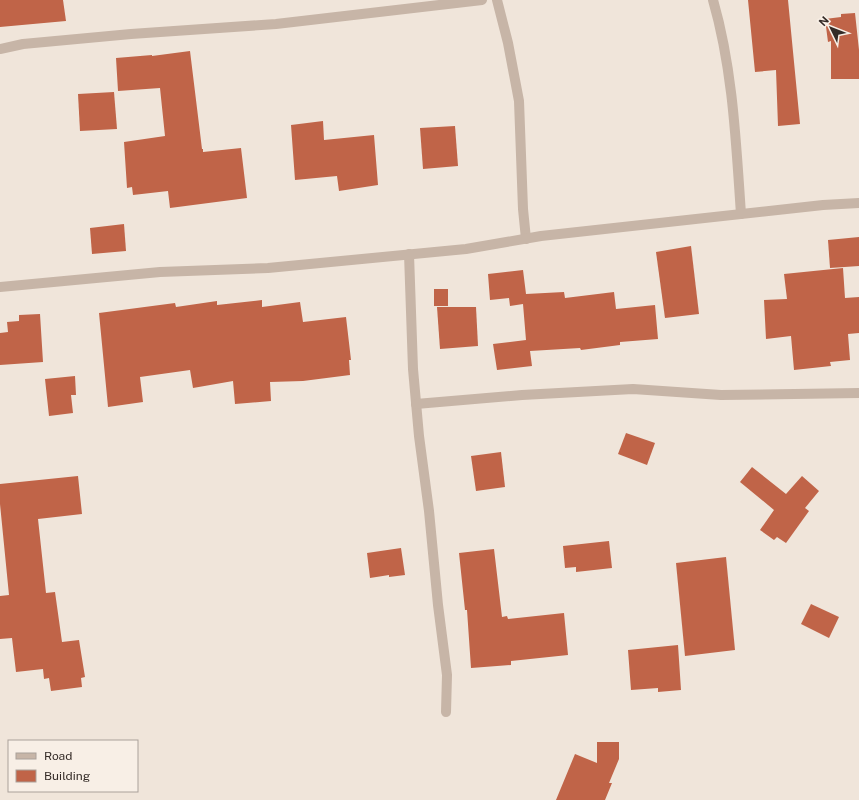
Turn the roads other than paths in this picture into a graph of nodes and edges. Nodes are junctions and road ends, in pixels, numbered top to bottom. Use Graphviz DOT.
graph roads {
  1 [pos="482,0"];
  2 [pos="497,0"];
  3 [pos="713,0"];
  4 [pos="0,48"];
  5 [pos="859,203"];
  6 [pos="742,214"];
  7 [pos="526,239"];
  8 [pos="410,254"];
  9 [pos="0,287"];
  10 [pos="859,393"];
  11 [pos="416,404"];
  12 [pos="446,712"];
  1 -- 4 [label="street"];
  2 -- 7 [label="street"];
  3 -- 6 [label="street"];
  5 -- 6 [label="street"];
  6 -- 7 [label="street"];
  7 -- 8 [label="street"];
  8 -- 9 [label="street"];
  8 -- 11 [label="street"];
  10 -- 11 [label="street"];
  11 -- 12 [label="street"];
}
